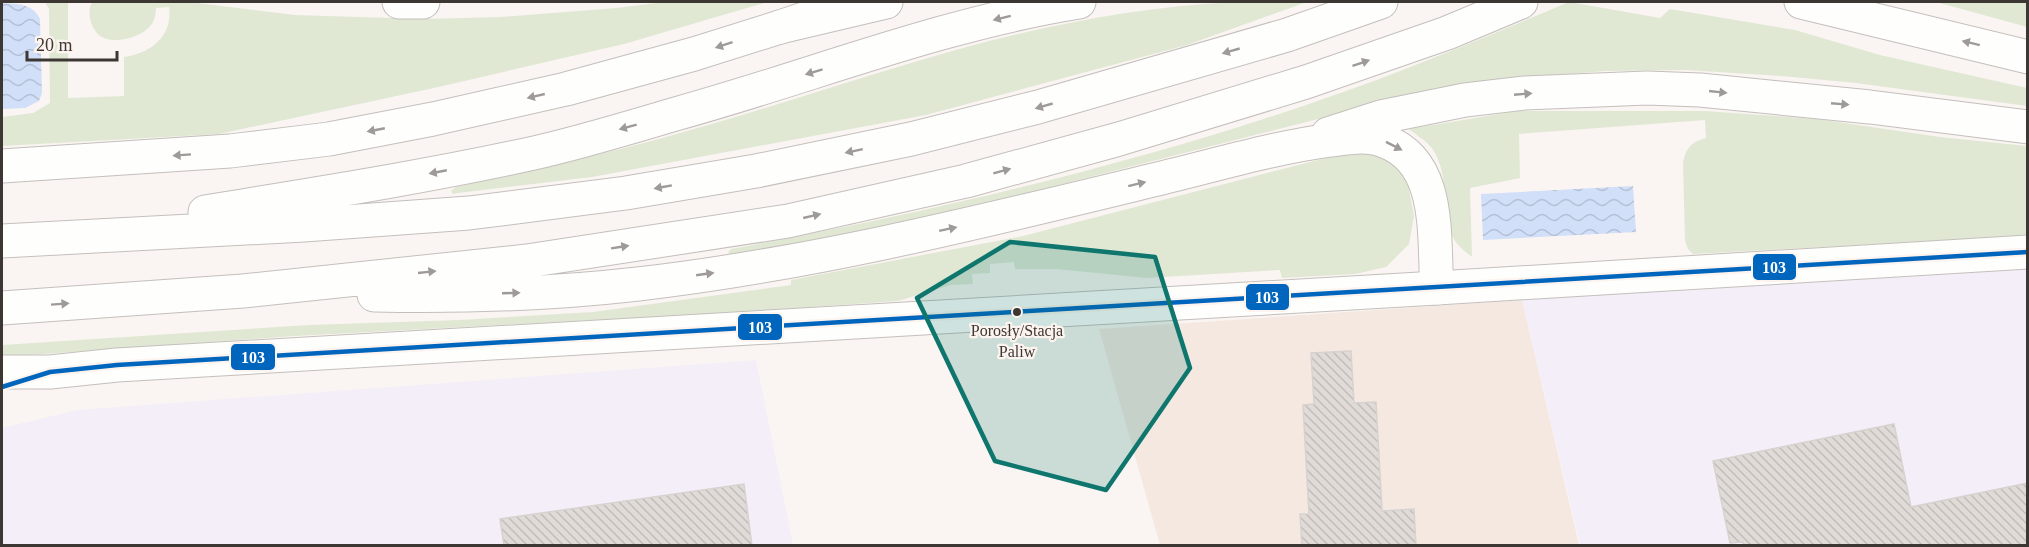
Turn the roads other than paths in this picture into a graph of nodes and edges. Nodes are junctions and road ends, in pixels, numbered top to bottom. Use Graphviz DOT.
graph roads {
  1 [pos="399,2"];
  2 [pos="423,2"];
  3 [pos="854,2"];
  4 [pos="886,2"];
  5 [pos="1080,2"];
  6 [pos="1381,2"];
  7 [pos="1521,2"];
  8 [pos="1800,2"];
  9 [pos="780,27"];
  10 [pos="2028,57"];
  11 [pos="2028,127"];
  12 [pos="1296,145"];
  13 [pos="2,166"];
  14 [pos="56,237"];
  15 [pos="2,241"];
  16 [pos="2028,252"];
  17 [pos="1437,288"];
  18 [pos="243,291"];
  19 [pos="2,308"];
  20 [pos="2,372"];
  21 [pos="50,372"];
  22 [pos="2,387"];
  1 -- 2 [label="main road"];
  3 -- 9 [label="main road"];
  4 -- 9 [label="main road"];
  5 -- 14 [label="main road, one-way"];
  6 -- 14 [label="main road, one-way"];
  18 -- 7 [label="main road, one-way"];
  10 -- 8 [label="main road, one-way"];
  9 -- 13 [label="main road, one-way"];
  12 -- 11 [label="main road, one-way"];
  12 -- 17 [label="main road, one-way"];
  18 -- 12 [label="main road, one-way"];
  14 -- 15 [label="main road"];
  16 -- 17 [label="main road"];
  17 -- 21 [label="main road"];
  19 -- 18 [label="main road, one-way"];
  20 -- 21 [label="main road"];
  21 -- 22 [label="main road"];
}
